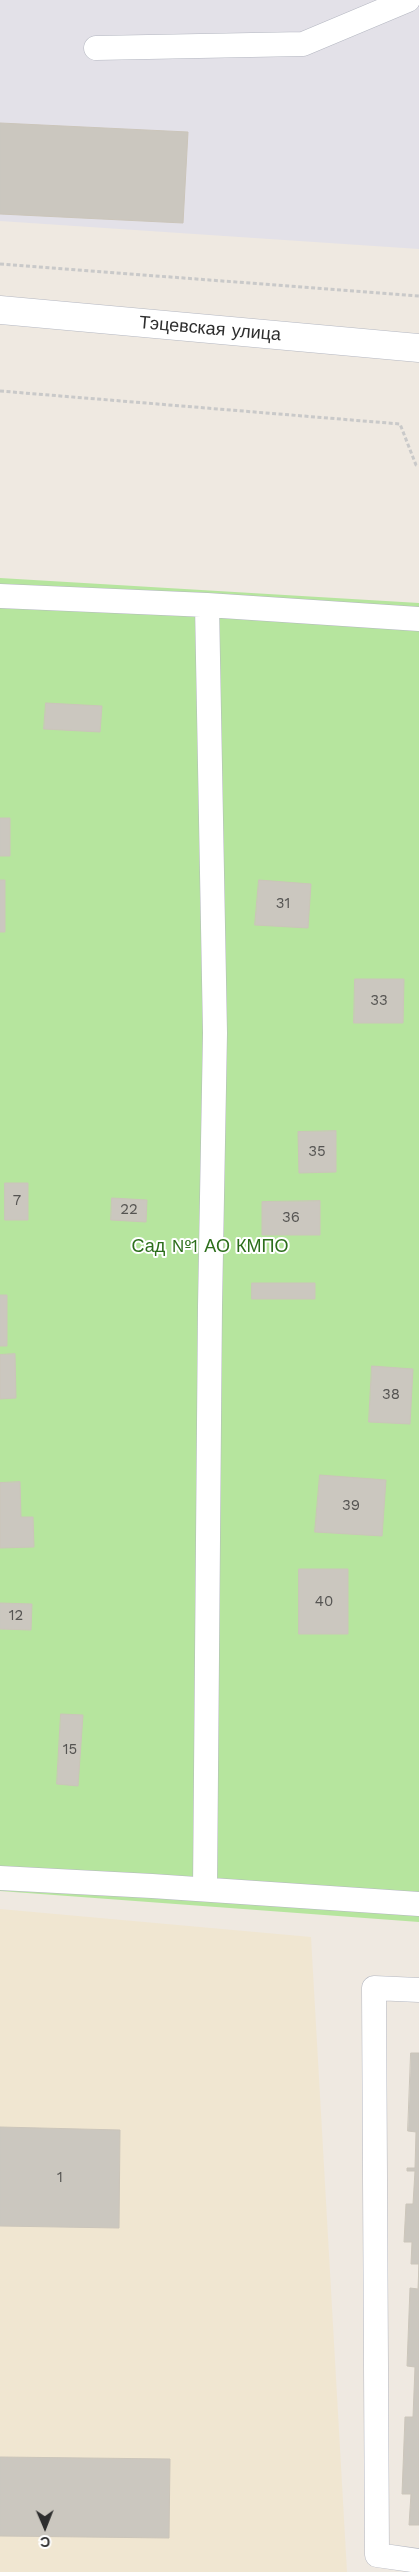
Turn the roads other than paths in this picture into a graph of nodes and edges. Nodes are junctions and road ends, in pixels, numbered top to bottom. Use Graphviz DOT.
graph roads {
  1 [pos="408,0"];
  2 [pos="96,48"];
  3 [pos="0,310"];
  4 [pos="419,348"];
  5 [pos="0,596"];
  6 [pos="207,605"];
  7 [pos="419,619"];
  8 [pos="0,1878"];
  9 [pos="205,1889"];
  10 [pos="419,1904"];
  11 [pos="419,1990"];
  12 [pos="419,2561"];
  1 -- 2 [label="lane"];
  3 -- 4 [label="main road, Тэцевская улица"];
  5 -- 6 [label="lane"];
  6 -- 7 [label="lane"];
  6 -- 9 [label="lane"];
  8 -- 9 [label="lane"];
  9 -- 10 [label="lane"];
  11 -- 12 [label="lane"];
}
